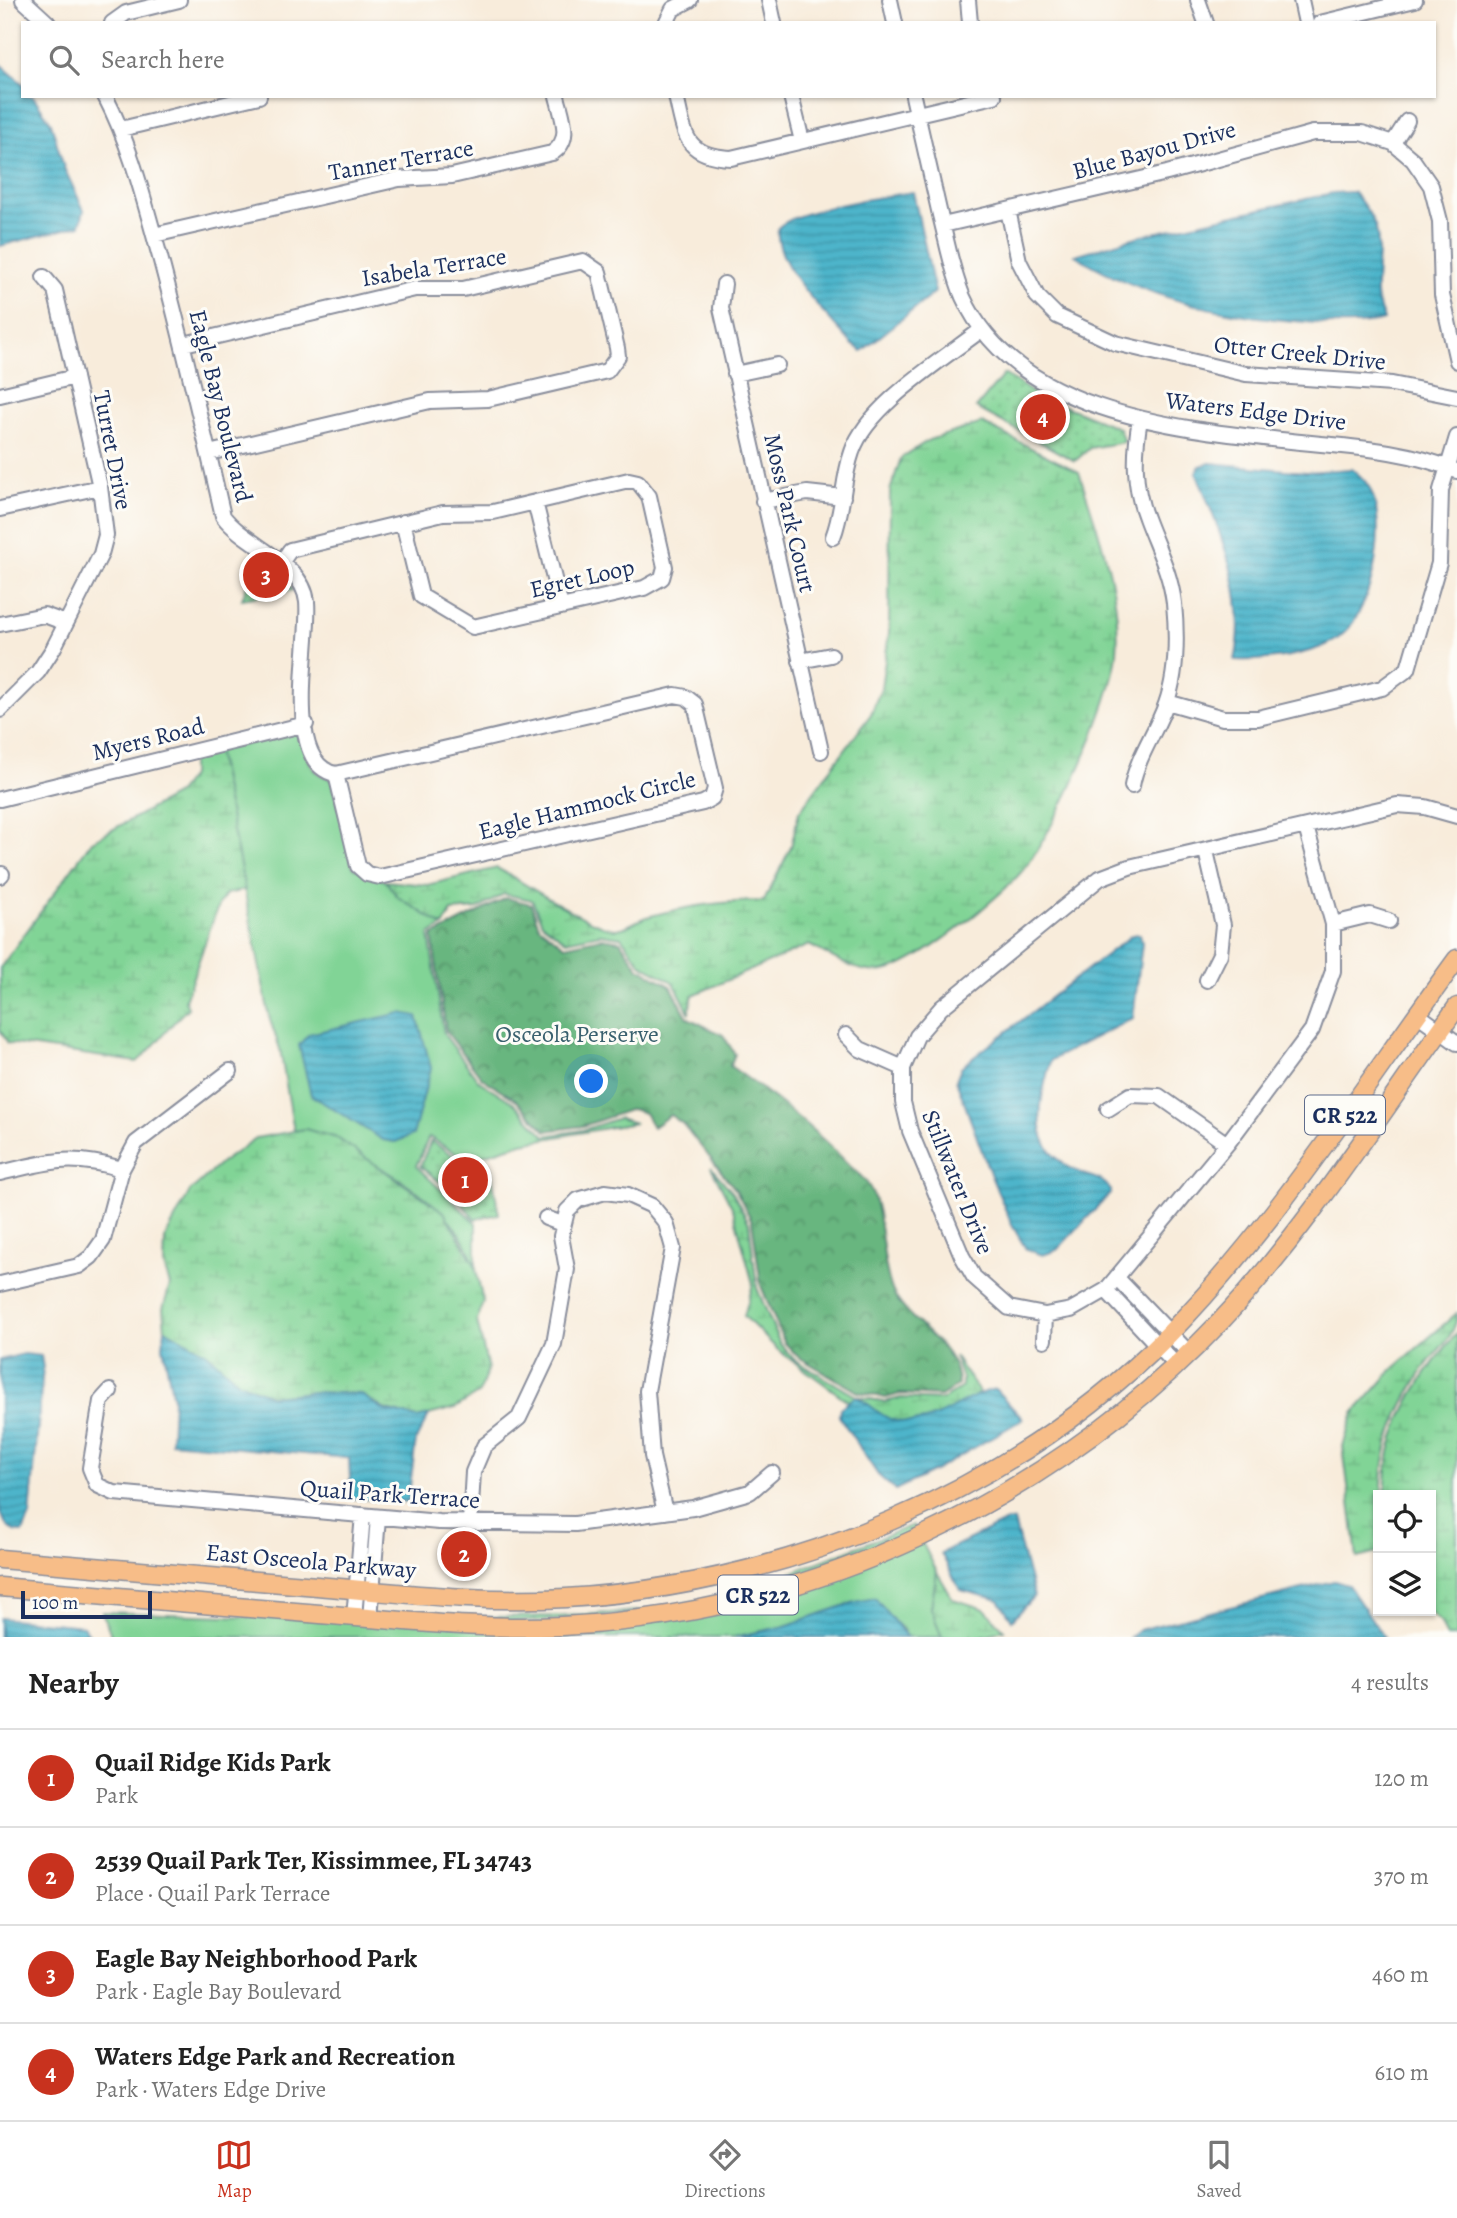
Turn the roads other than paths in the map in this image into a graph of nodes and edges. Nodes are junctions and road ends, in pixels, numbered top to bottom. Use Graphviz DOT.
graph roads {
  1 [pos="23,0"];
  2 [pos="180,0"];
  3 [pos="690,0"];
  4 [pos="769,0"];
  5 [pos="890,0"];
  6 [pos="968,0"];
  7 [pos="1198,0"];
  8 [pos="1301,0"];
  9 [pos="1407,1"];
  10 [pos="137,5"];
  11 [pos="46,21"];
  12 [pos="115,21"];
  13 [pos="667,21"];
  14 [pos="774,21"];
  15 [pos="895,21"];
  16 [pos="970,21"];
  17 [pos="1205,21"];
  18 [pos="1306,21"];
  19 [pos="1328,21"];
  20 [pos="106,98"];
  21 [pos="250,98"];
  22 [pos="557,98"];
  23 [pos="676,98"];
  24 [pos="791,98"];
  25 [pos="913,98"];
  26 [pos="985,98"];
  27 [pos="917,115"];
  28 [pos="1408,121"];
  29 [pos="121,129"];
  30 [pos="802,141"];
  31 [pos="1393,143"];
  32 [pos="1008,210"];
  33 [pos="943,225"];
  34 [pos="154,235"];
  35 [pos="44,278"];
  36 [pos="724,284"];
  37 [pos="981,330"];
  38 [pos="184,344"];
  39 [pos="1457,361"];
  40 [pos="777,365"];
  41 [pos="735,374"];
  42 [pos="75,377"];
  43 [pos="0,395"];
  44 [pos="1457,397"];
  45 [pos="1140,419"];
  46 [pos="1457,436"];
  47 [pos="209,453"];
  48 [pos="1452,469"];
  49 [pos="100,486"];
  50 [pos="843,497"];
  51 [pos="763,501"];
  52 [pos="535,502"];
  53 [pos="0,509"];
  54 [pos="403,522"];
  55 [pos="833,537"];
  56 [pos="281,563"];
  57 [pos="561,607"];
  58 [pos="66,623"];
  59 [pos="0,624"];
  60 [pos="831,655"];
  61 [pos="800,661"];
  62 [pos="1167,702"];
  63 [pos="0,710"];
  64 [pos="306,724"];
  65 [pos="821,751"];
  66 [pos="336,775"];
  67 [pos="1132,786"];
  68 [pos="0,799"];
  69 [pos="1457,816"];
  70 [pos="1306,827"];
  71 [pos="1206,850"];
  72 [pos="1389,921"];
  73 [pos="1333,924"];
  74 [pos="1457,959"];
  75 [pos="1207,980"];
  76 [pos="1457,1007"];
  77 [pos="1417,1014"];
  78 [pos="1440,1031"];
  79 [pos="846,1035"];
  80 [pos="1457,1042"];
  81 [pos="903,1068"];
  82 [pos="230,1071"];
  83 [pos="1108,1109"];
  84 [pos="1227,1144"];
  85 [pos="122,1169"];
  86 [pos="0,1173"];
  87 [pos="546,1218"];
  88 [pos="562,1224"];
  89 [pos="1116,1278"];
  90 [pos="0,1284"];
  91 [pos="1106,1290"];
  92 [pos="1045,1315"];
  93 [pos="1163,1339"];
  94 [pos="1044,1340"];
  95 [pos="1182,1359"];
  96 [pos="110,1391"];
  97 [pos="772,1473"];
  98 [pos="665,1512"];
  99 [pos="363,1515"];
  100 [pos="378,1517"];
  101 [pos="470,1523"];
  102 [pos="0,1559"];
  103 [pos="0,1587"];
  104 [pos="364,1590"];
  105 [pos="362,1618"];
  1 -- 11 [label="street"];
  2 -- 10 [label="street"];
  3 -- 13 [label="street"];
  4 -- 14 [label="street"];
  5 -- 15 [label="street"];
  6 -- 16 [label="street"];
  7 -- 17 [label="street"];
  8 -- 18 [label="street"];
  9 -- 19 [label="street"];
  10 -- 12 [label="street"];
  20 -- 29 [label="street, Eagle Bay Boulevard"];
  21 -- 29 [label="street"];
  22 -- 34 [label="street, Tanner Terrace"];
  23 -- 30 [label="street"];
  24 -- 30 [label="street"];
  25 -- 27 [label="street, Waters Edge Drive"];
  26 -- 27 [label="street"];
  27 -- 30 [label="street"];
  27 -- 33 [label="street, Waters Edge Drive"];
  28 -- 31 [label="street"];
  29 -- 34 [label="street, Eagle Bay Boulevard"];
  31 -- 32 [label="street, Blue Bayou Drive"];
  31 -- 39 [label="street, Blue Bayou Drive"];
  32 -- 33 [label="street, Blue Bayou Drive"];
  32 -- 44 [label="street, Otter Creek Drive"];
  33 -- 37 [label="street, Waters Edge Drive"];
  34 -- 38 [label="street, Eagle Bay Boulevard"];
  35 -- 42 [label="street, Turret Drive"];
  36 -- 41 [label="street, Moss Park Court"];
  37 -- 45 [label="street, Waters Edge Drive"];
  37 -- 50 [label="street"];
  38 -- 47 [label="street, Eagle Bay Boulevard"];
  38 -- 47 [label="street, Isabela Terrace"];
  40 -- 41 [label="street"];
  41 -- 51 [label="street, Moss Park Court"];
  42 -- 43 [label="street, Turret Drive"];
  42 -- 49 [label="street, Turret Drive"];
  45 -- 48 [label="street, Waters Edge Drive"];
  45 -- 62 [label="street"];
  46 -- 48 [label="street"];
  47 -- 56 [label="street, Eagle Bay Boulevard"];
  48 -- 62 [label="street"];
  49 -- 53 [label="street"];
  49 -- 58 [label="street, Turret Drive"];
  50 -- 51 [label="street"];
  50 -- 55 [label="street"];
  51 -- 61 [label="street, Moss Park Court"];
  52 -- 54 [label="street, Egret Loop"];
  52 -- 57 [label="street"];
  52 -- 57 [label="street, Egret Loop"];
  54 -- 56 [label="street, Egret Loop"];
  54 -- 57 [label="street, Egret Loop"];
  56 -- 64 [label="street, Eagle Bay Boulevard"];
  58 -- 59 [label="street"];
  58 -- 63 [label="street, Turret Drive"];
  60 -- 61 [label="street"];
  61 -- 65 [label="street, Moss Park Court"];
  62 -- 67 [label="street"];
  64 -- 66 [label="street"];
  64 -- 68 [label="street, Myers Road"];
  66 -- 66 [label="street, Eagle Hammock Circle"];
  69 -- 70 [label="street, Stillwater Drive"];
  70 -- 71 [label="street, Stillwater Drive"];
  70 -- 73 [label="street, Stillwater Drive"];
  71 -- 75 [label="street"];
  71 -- 81 [label="street, Stillwater Drive"];
  72 -- 73 [label="street"];
  73 -- 84 [label="street, Stillwater Drive"];
  74 -- 77 [label="main road, East Osceola Parkway / CR 522"];
  76 -- 78 [label="main road, CR 522"];
  77 -- 78 [label="street"];
  77 -- 93 [label="main road, East Osceola Parkway / CR 522"];
  78 -- 80 [label="street"];
  78 -- 95 [label="main road, CR 522"];
  79 -- 81 [label="street"];
  81 -- 92 [label="street, Stillwater Drive"];
  82 -- 85 [label="street"];
  83 -- 84 [label="street"];
  84 -- 89 [label="street, Stillwater Drive"];
  85 -- 86 [label="street"];
  85 -- 90 [label="street"];
  87 -- 88 [label="street"];
  88 -- 98 [label="street"];
  88 -- 101 [label="street"];
  89 -- 91 [label="street, Stillwater Drive"];
  89 -- 93 [label="street"];
  91 -- 92 [label="street, Stillwater Drive"];
  91 -- 93 [label="street"];
  92 -- 94 [label="street"];
  93 -- 95 [label="street"];
  93 -- 104 [label="main road, East Osceola Parkway / CR 522"];
  95 -- 105 [label="main road, CR 522"];
  96 -- 99 [label="street, Quail Park Terrace"];
  97 -- 98 [label="street, Quail Park Terrace"];
  98 -- 101 [label="street, Quail Park Terrace"];
  99 -- 100 [label="street, Quail Park Terrace"];
  99 -- 104 [label="street"];
  100 -- 101 [label="street, Quail Park Terrace"];
  100 -- 104 [label="street"];
  102 -- 104 [label="main road, East Osceola Parkway / CR 522"];
  103 -- 105 [label="main road, CR 522"];
  104 -- 105 [label="street"];
}
